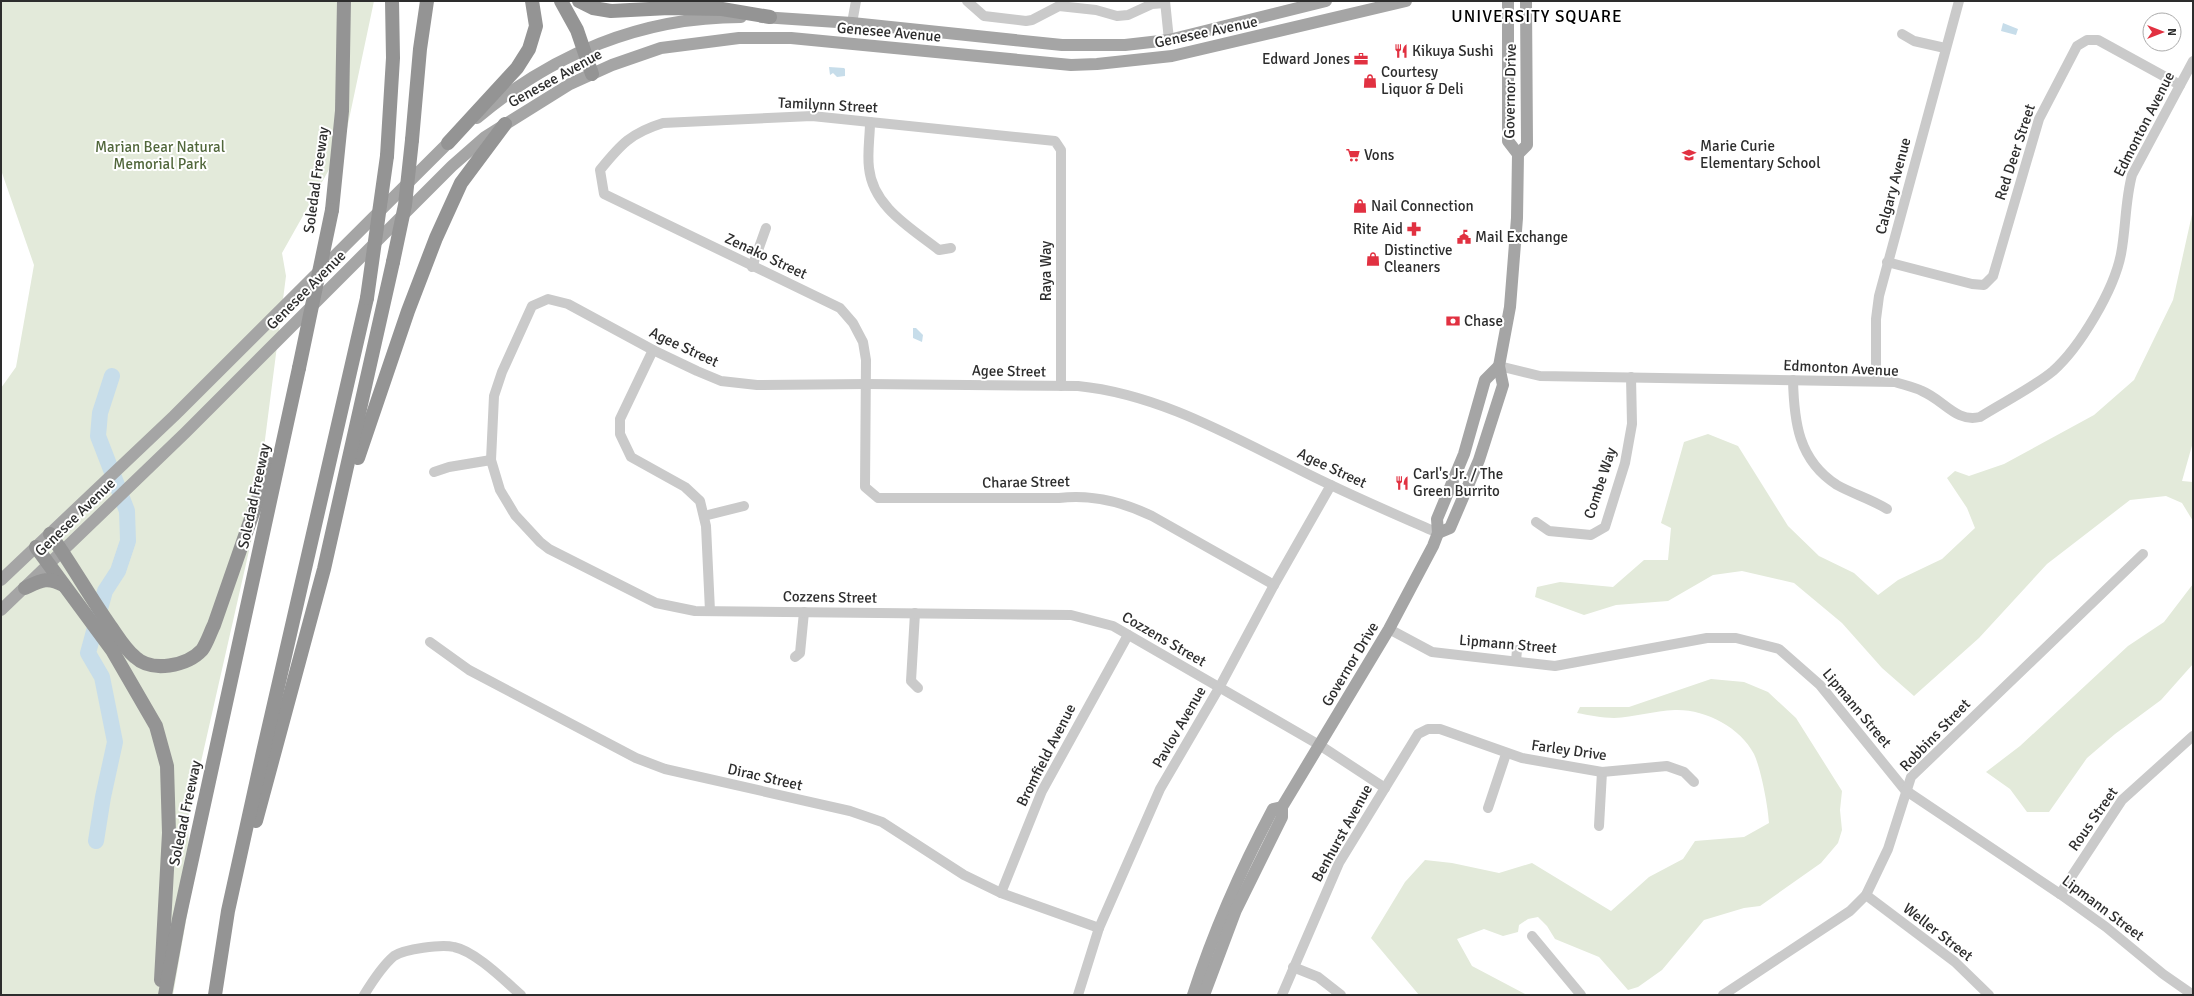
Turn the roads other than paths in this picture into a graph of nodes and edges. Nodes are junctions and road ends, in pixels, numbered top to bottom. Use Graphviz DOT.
graph roads {
  1 [pos="344,1"];
  2 [pos="392,1"];
  3 [pos="427,1"];
  4 [pos="532,1"];
  5 [pos="561,1"];
  6 [pos="579,1"];
  7 [pos="856,1"];
  8 [pos="967,1"];
  9 [pos="1326,1"];
  10 [pos="1406,1"];
  11 [pos="1508,1"];
  12 [pos="1526,1"];
  13 [pos="1959,1"];
  14 [pos="1165,2"];
  15 [pos="1140,4"];
  16 [pos="770,17"];
  17 [pos="852,23"];
  18 [pos="1902,34"];
  19 [pos="1169,40"];
  20 [pos="848,44"];
  21 [pos="1945,48"];
  22 [pos="584,51"];
  23 [pos="2193,61"];
  24 [pos="592,74"];
  25 [pos="2180,84"];
  26 [pos="870,122"];
  27 [pos="505,124"];
  28 [pos="448,142"];
  29 [pos="1518,154"];
  30 [pos="1061,156"];
  31 [pos="604,194"];
  32 [pos="766,228"];
  33 [pos="951,248"];
  34 [pos="1887,262"];
  35 [pos="752,267"];
  36 [pos="568,304"];
  37 [pos="653,350"];
  38 [pos="1499,366"];
  39 [pos="1631,377"];
  40 [pos="1793,380"];
  41 [pos="1876,381"];
  42 [pos="867,384"];
  43 [pos="1061,386"];
  44 [pos="291,406"];
  45 [pos="491,460"];
  46 [pos="434,472"];
  47 [pos="1330,485"];
  48 [pos="744,506"];
  49 [pos="1887,509"];
  50 [pos="704,516"];
  51 [pos="1536,522"];
  52 [pos="1438,533"];
  53 [pos="50,534"];
  54 [pos="36,547"];
  55 [pos="62,551"];
  56 [pos="2143,554"];
  57 [pos="49,564"];
  58 [pos="324,569"];
  59 [pos="1,580"];
  60 [pos="1274,585"];
  61 [pos="25,588"];
  62 [pos="65,589"];
  63 [pos="1,610"];
  64 [pos="710,611"];
  65 [pos="804,612"];
  66 [pos="915,613"];
  67 [pos="1390,629"];
  68 [pos="1128,635"];
  69 [pos="430,642"];
  70 [pos="1517,650"];
  71 [pos="795,657"];
  72 [pos="1516,661"];
  73 [pos="918,688"];
  74 [pos="1219,688"];
  75 [pos="1440,728"];
  76 [pos="2193,736"];
  77 [pos="1321,746"];
  78 [pos="1506,754"];
  79 [pos="1602,772"];
  80 [pos="1694,782"];
  81 [pos="1385,788"];
  82 [pos="1905,790"];
  83 [pos="1282,807"];
  84 [pos="1488,808"];
  85 [pos="1599,826"];
  86 [pos="1001,893"];
  87 [pos="2060,894"];
  88 [pos="1866,895"];
  89 [pos="228,911"];
  90 [pos="1099,928"];
  91 [pos="1532,936"];
  92 [pos="1293,966"];
  93 [pos="161,995"];
  94 [pos="165,995"];
  95 [pos="215,995"];
  96 [pos="364,995"];
  97 [pos="521,995"];
  98 [pos="1078,995"];
  99 [pos="1193,995"];
  100 [pos="1204,995"];
  101 [pos="1282,995"];
  102 [pos="1341,995"];
  103 [pos="1581,995"];
  104 [pos="1723,995"];
  105 [pos="1989,995"];
  106 [pos="2193,995"];
  1 -- 44 [label="highway, Soledad Freeway, bridge"];
  2 -- 89 [label="highway, bridge"];
  3 -- 58 [label="highway, bridge"];
  4 -- 28 [label="highway"];
  5 -- 22 [label="highway"];
  6 -- 16 [label="highway"];
  7 -- 17 [label="street"];
  8 -- 15 [label="street"];
  9 -- 19 [label="main road, Genesee Avenue"];
  10 -- 20 [label="main road, Genesee Avenue"];
  11 -- 29 [label="main road, Governor Drive"];
  12 -- 29 [label="main road, Governor Drive"];
  13 -- 21 [label="street, Calgary Avenue"];
  14 -- 15 [label="street"];
  14 -- 19 [label="street"];
  16 -- 17 [label="main road, Genesee Avenue"];
  16 -- 22 [label="main road, Genesee Avenue"];
  17 -- 19 [label="main road, Genesee Avenue"];
  17 -- 20 [label="main road"];
  18 -- 21 [label="street"];
  20 -- 24 [label="main road, Genesee Avenue"];
  21 -- 34 [label="street, Calgary Avenue"];
  22 -- 24 [label="highway"];
  22 -- 28 [label="main road, Genesee Avenue"];
  23 -- 25 [label="street, Edmonton Avenue"];
  24 -- 27 [label="main road, Genesee Avenue"];
  25 -- 34 [label="street, Red Deer Street"];
  25 -- 41 [label="street, Edmonton Avenue"];
  26 -- 30 [label="street, Tamilynn Street"];
  26 -- 31 [label="street, Tamilynn Street"];
  26 -- 33 [label="street"];
  27 -- 55 [label="main road, Genesee Avenue"];
  27 -- 58 [label="highway"];
  28 -- 53 [label="main road, Genesee Avenue"];
  29 -- 38 [label="main road, Governor Drive"];
  30 -- 43 [label="street, Raya Way"];
  31 -- 35 [label="street, Zenako Street"];
  32 -- 35 [label="street"];
  34 -- 41 [label="street, Calgary Avenue"];
  35 -- 42 [label="street, Zenako Street"];
  36 -- 37 [label="street, Agee Street"];
  36 -- 45 [label="street, Cozzens Street"];
  37 -- 42 [label="street, Agee Street"];
  37 -- 50 [label="street"];
  38 -- 39 [label="street, Edmonton Avenue"];
  38 -- 52 [label="main road, Governor Drive"];
  38 -- 52 [label="main road, Governor Drive"];
  39 -- 40 [label="street, Edmonton Avenue"];
  39 -- 51 [label="street, Combe Way"];
  40 -- 41 [label="street, Edmonton Avenue"];
  40 -- 49 [label="street"];
  42 -- 43 [label="street, Agee Street"];
  42 -- 60 [label="street, Charae Street"];
  43 -- 47 [label="street, Agee Street"];
  44 -- 55 [label="highway"];
  44 -- 94 [label="highway, Soledad Freeway"];
  45 -- 46 [label="street"];
  45 -- 64 [label="street, Cozzens Street"];
  47 -- 52 [label="street, Agee Street"];
  47 -- 60 [label="street, Pavlov Avenue"];
  48 -- 50 [label="street"];
  50 -- 64 [label="street"];
  52 -- 67 [label="main road, Governor Drive"];
  53 -- 54 [label="main road, Genesee Avenue"];
  53 -- 55 [label="highway"];
  54 -- 57 [label="highway"];
  54 -- 59 [label="main road, Genesee Avenue"];
  55 -- 57 [label="main road, Genesee Avenue"];
  56 -- 82 [label="street, Robbins Street"];
  57 -- 61 [label="main road, Genesee Avenue"];
  57 -- 62 [label="highway"];
  58 -- 89 [label="highway"];
  60 -- 74 [label="street, Pavlov Avenue"];
  61 -- 62 [label="highway"];
  61 -- 63 [label="main road, Genesee Avenue"];
  62 -- 93 [label="highway"];
  64 -- 65 [label="street, Cozzens Street"];
  65 -- 66 [label="street, Cozzens Street"];
  65 -- 71 [label="street"];
  66 -- 68 [label="street, Cozzens Street"];
  66 -- 73 [label="street"];
  67 -- 72 [label="street, Lipmann Street"];
  67 -- 77 [label="main road, Governor Drive"];
  68 -- 74 [label="street, Cozzens Street"];
  68 -- 86 [label="street, Bromfield Avenue"];
  69 -- 86 [label="street, Dirac Street"];
  70 -- 72 [label="street"];
  72 -- 82 [label="street, Lipmann Street"];
  74 -- 77 [label="street, Cozzens Street"];
  74 -- 90 [label="street, Pavlov Avenue"];
  75 -- 78 [label="street, Farley Drive"];
  75 -- 81 [label="street, Benhurst Avenue"];
  76 -- 87 [label="street, Rous Street"];
  77 -- 81 [label="street, Cozzens Street"];
  77 -- 83 [label="main road, Governor Drive"];
  78 -- 79 [label="street, Farley Drive"];
  78 -- 84 [label="street"];
  79 -- 80 [label="street, Farley Drive"];
  79 -- 85 [label="street"];
  81 -- 92 [label="street, Benhurst Avenue"];
  82 -- 87 [label="street, Lipmann Street"];
  82 -- 88 [label="street, Robbins Street"];
  83 -- 99 [label="main road, Governor Drive"];
  83 -- 100 [label="main road, Governor Drive"];
  86 -- 90 [label="street, Dirac Street"];
  87 -- 106 [label="street, Lipmann Street"];
  88 -- 104 [label="street, Robbins Street"];
  88 -- 105 [label="street, Weller Street"];
  89 -- 95 [label="highway"];
  90 -- 98 [label="street, Pavlov Avenue"];
  91 -- 103 [label="street"];
  92 -- 101 [label="street, Benhurst Avenue"];
  92 -- 102 [label="street"];
  96 -- 97 [label="street"];
}
